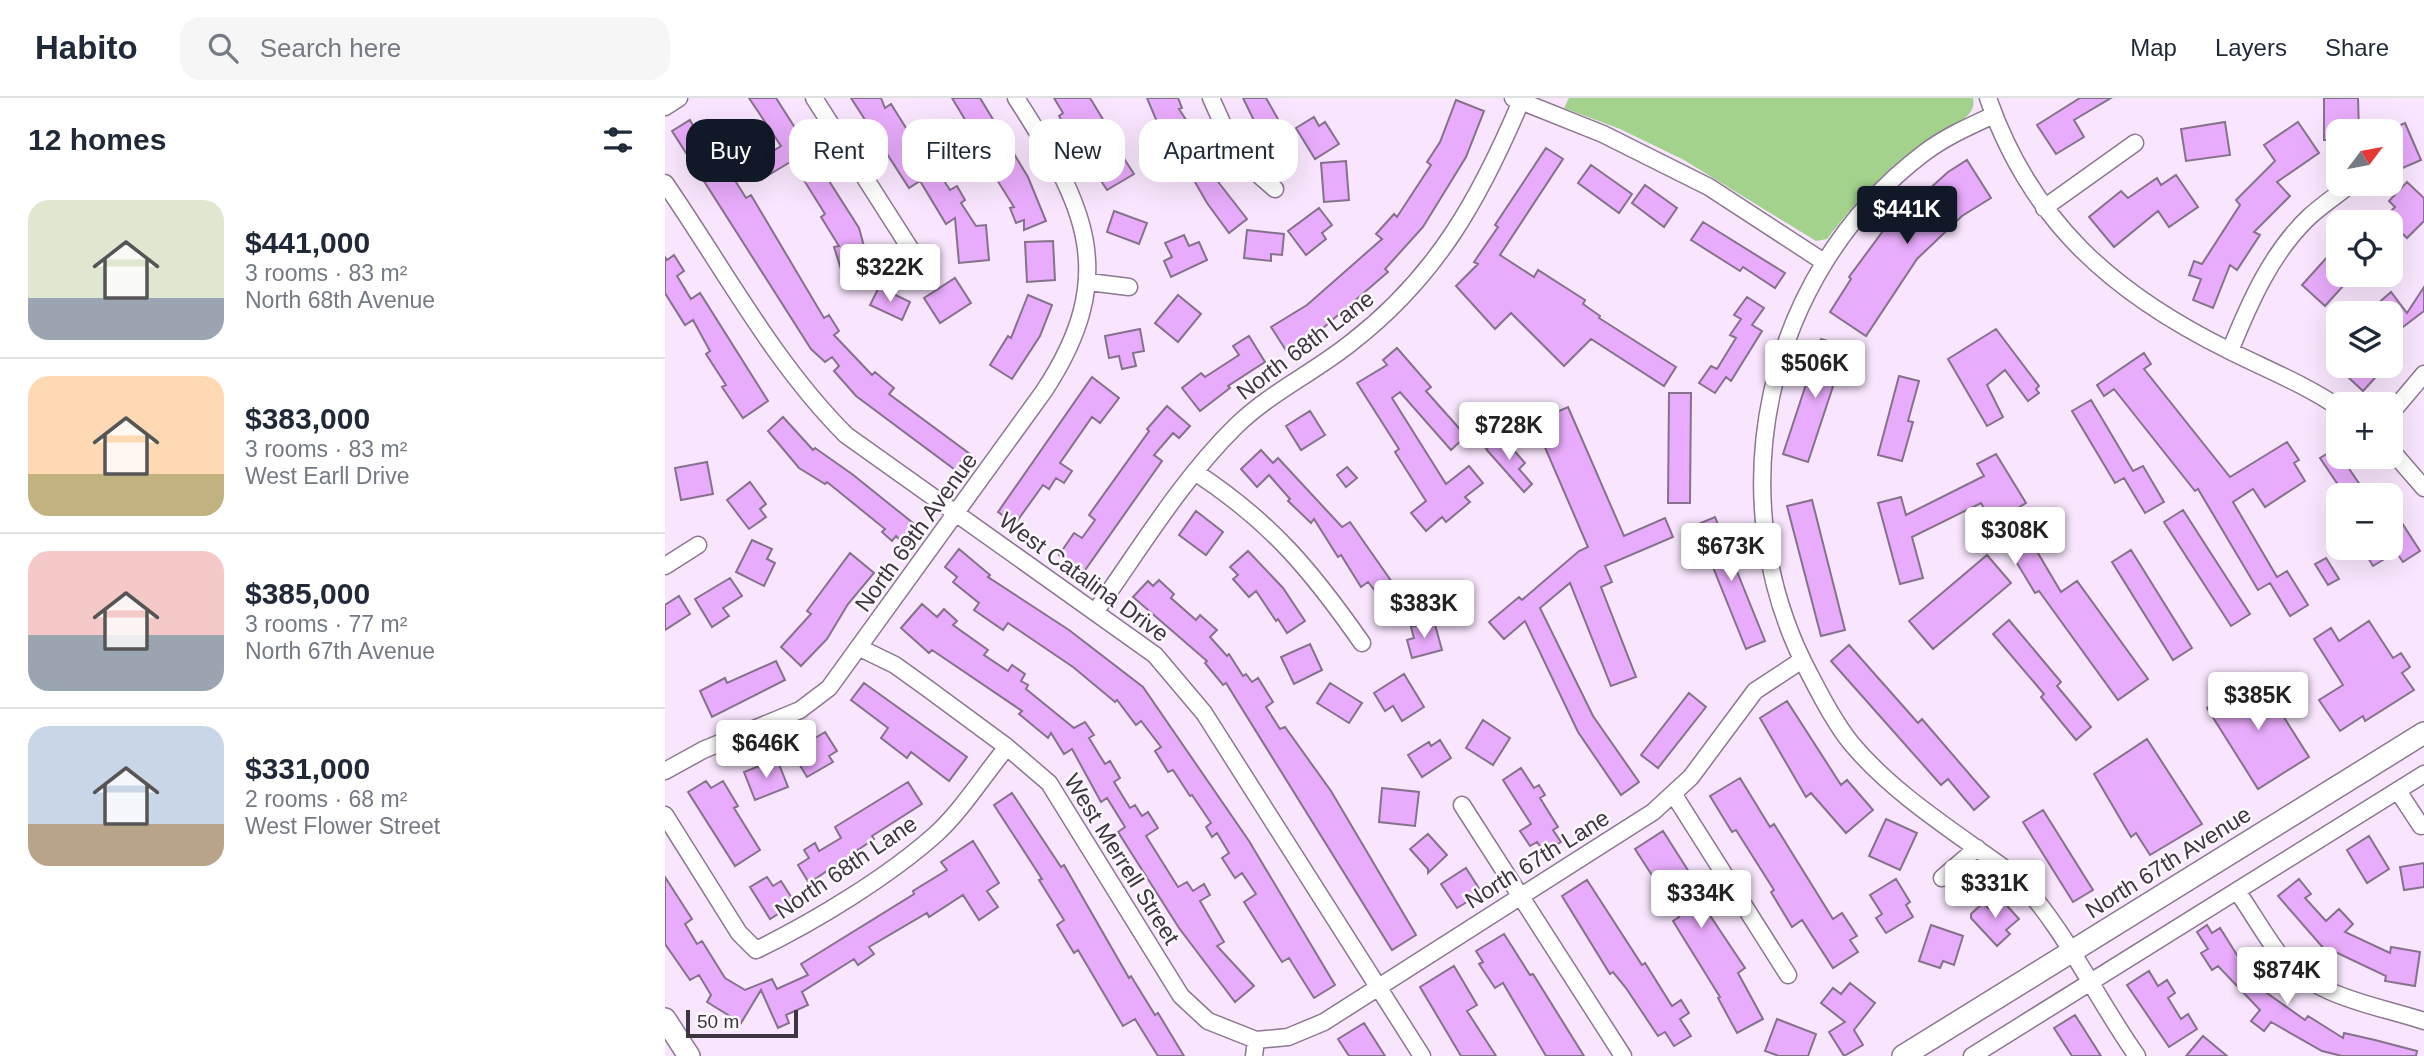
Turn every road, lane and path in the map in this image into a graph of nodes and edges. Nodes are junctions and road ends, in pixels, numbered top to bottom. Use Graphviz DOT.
graph roads {
  1 [pos="680,98"];
  2 [pos="814,98"];
  3 [pos="1016,98"];
  4 [pos="1211,98"];
  5 [pos="1988,98"];
  6 [pos="1517,100"];
  7 [pos="665,107"];
  8 [pos="1994,115"];
  9 [pos="2135,143"];
  10 [pos="665,183"];
  11 [pos="1275,189"];
  12 [pos="2336,196"];
  13 [pos="2045,208"];
  14 [pos="913,253"];
  15 [pos="1824,262"];
  16 [pos="1089,282"];
  17 [pos="1129,287"];
  18 [pos="2230,351"];
  19 [pos="2424,374"];
  20 [pos="2403,398"];
  21 [pos="2326,400"];
  22 [pos="2403,464"];
  23 [pos="1195,472"];
  24 [pos="2424,488"];
  25 [pos="958,512"];
  26 [pos="698,545"];
  27 [pos="665,566"];
  28 [pos="1095,612"];
  29 [pos="1362,643"];
  30 [pos="860,648"];
  31 [pos="1802,660"];
  32 [pos="2424,733"];
  33 [pos="1007,747"];
  34 [pos="665,771"];
  35 [pos="2424,774"];
  36 [pos="2398,791"];
  37 [pos="1674,795"];
  38 [pos="1462,805"];
  39 [pos="665,815"];
  40 [pos="2421,826"];
  41 [pos="1977,848"];
  42 [pos="1942,878"];
  43 [pos="2237,891"];
  44 [pos="1521,895"];
  45 [pos="2073,952"];
  46 [pos="1788,975"];
  47 [pos="2090,982"];
  48 [pos="1378,987"];
  49 [pos="665,1019"];
  50 [pos="2424,1021"];
  51 [pos="1255,1048"];
  52 [pos="689,1056"];
  53 [pos="1422,1056"];
  54 [pos="1623,1056"];
  55 [pos="1903,1056"];
  56 [pos="1972,1056"];
  57 [pos="2137,1056"];
  1 -- 7 [label="street"];
  2 -- 14 [label="street"];
  3 -- 16 [label="street, North 69th Avenue"];
  4 -- 11 [label="street"];
  5 -- 8 [label="street"];
  6 -- 15 [label="street"];
  6 -- 23 [label="street, North 68th Lane"];
  8 -- 13 [label="street"];
  8 -- 15 [label="street"];
  9 -- 13 [label="street"];
  10 -- 25 [label="street, West Catalina Drive"];
  12 -- 18 [label="street"];
  13 -- 18 [label="street"];
  15 -- 31 [label="street"];
  16 -- 17 [label="street"];
  16 -- 25 [label="street, North 69th Avenue"];
  18 -- 21 [label="street"];
  19 -- 20 [label="street"];
  22 -- 24 [label="street"];
  23 -- 28 [label="street, North 68th Lane"];
  23 -- 29 [label="street"];
  25 -- 28 [label="street, West Catalina Drive"];
  25 -- 30 [label="street, North 69th Avenue"];
  26 -- 27 [label="street"];
  28 -- 48 [label="street, West Catalina Drive"];
  30 -- 33 [label="street, West Merrell Street"];
  30 -- 34 [label="street, North 69th Avenue"];
  31 -- 37 [label="street, North 67th Lane"];
  31 -- 41 [label="street"];
  32 -- 45 [label="main road, North 67th Avenue"];
  33 -- 39 [label="street, North 68th Lane"];
  33 -- 51 [label="street, West Merrell Street"];
  35 -- 36 [label="street"];
  36 -- 40 [label="street"];
  36 -- 43 [label="street"];
  37 -- 44 [label="street, North 67th Lane"];
  37 -- 46 [label="street"];
  38 -- 44 [label="street"];
  41 -- 42 [label="street"];
  41 -- 45 [label="street"];
  43 -- 47 [label="street"];
  43 -- 50 [label="street"];
  44 -- 48 [label="street, North 67th Lane"];
  44 -- 54 [label="street"];
  45 -- 47 [label="street"];
  45 -- 55 [label="main road, North 67th Avenue"];
  47 -- 56 [label="street"];
  47 -- 57 [label="street"];
  48 -- 51 [label="street, North 67th Lane"];
  48 -- 53 [label="street, West Catalina Drive"];
  49 -- 52 [label="main road"];
}
